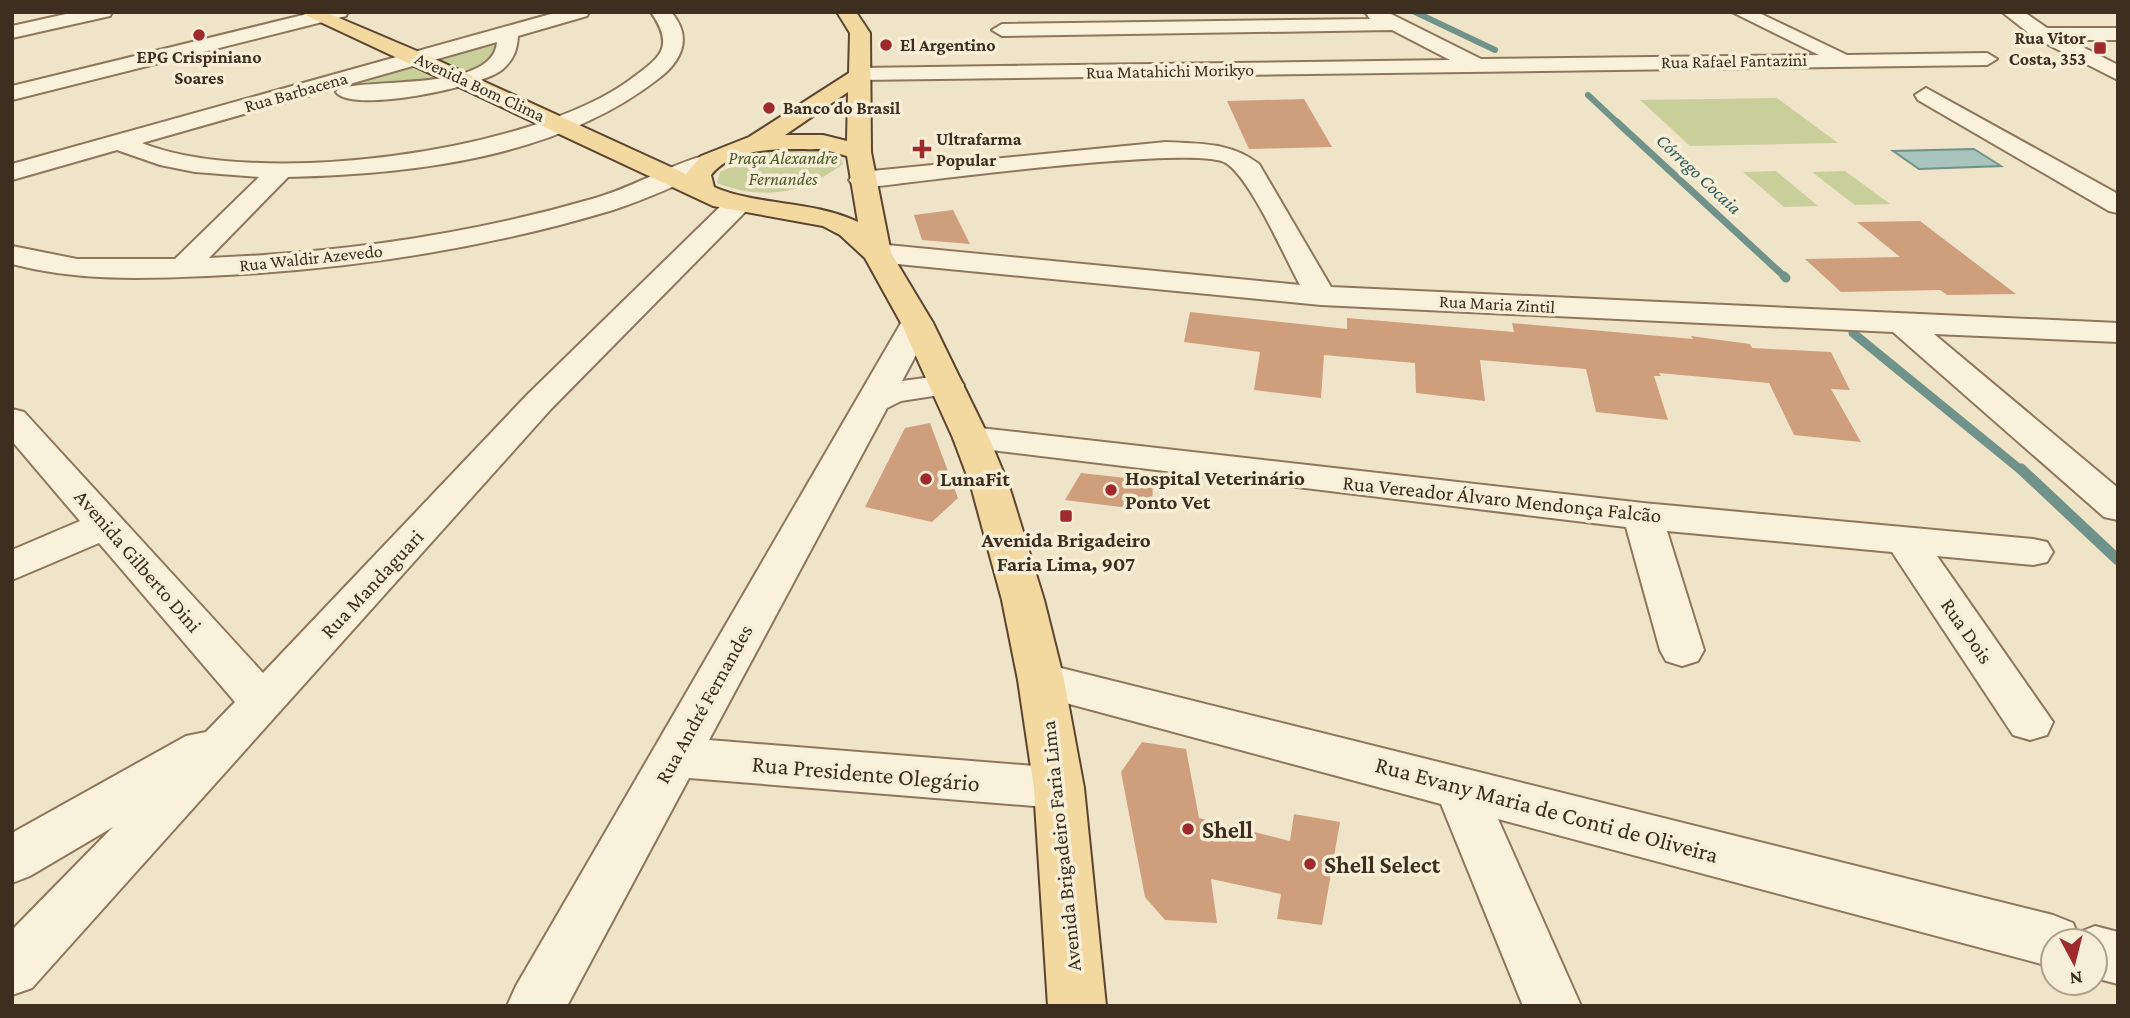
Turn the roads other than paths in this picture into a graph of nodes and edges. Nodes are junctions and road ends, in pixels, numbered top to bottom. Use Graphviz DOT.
graph roads {
  1 [pos="103,12"];
  2 [pos="580,12"];
  3 [pos="660,12"];
  4 [pos="846,12"];
  5 [pos="991,12"];
  6 [pos="1372,12"];
  7 [pos="1741,12"];
  8 [pos="2011,12"];
  9 [pos="322,14"];
  10 [pos="1397,24"];
  11 [pos="1003,30"];
  12 [pos="12,32"];
  13 [pos="508,33"];
  14 [pos="2042,34"];
  15 [pos="2118,34"];
  16 [pos="417,58"];
  17 [pos="1987,59"];
  18 [pos="1848,60"];
  19 [pos="1491,67"];
  20 [pos="1026,72"];
  21 [pos="2118,74"];
  22 [pos="859,75"];
  23 [pos="463,80"];
  24 [pos="313,88"];
  25 [pos="12,93"];
  26 [pos="1926,95"];
  27 [pos="561,124"];
  28 [pos="119,142"];
  29 [pos="756,143"];
  30 [pos="859,152"];
  31 [pos="650,165"];
  32 [pos="282,169"];
  33 [pos="12,172"];
  34 [pos="674,176"];
  35 [pos="862,180"];
  36 [pos="725,192"];
  37 [pos="606,203"];
  38 [pos="2118,205"];
  39 [pos="877,253"];
  40 [pos="14,257"];
  41 [pos="183,268"];
  42 [pos="1321,296"];
  43 [pos="917,323"];
  44 [pos="1903,324"];
  45 [pos="2118,333"];
  46 [pos="947,385"];
  47 [pos="872,402"];
  48 [pos="12,419"];
  49 [pos="971,438"];
  50 [pos="2118,508"];
  51 [pos="1643,516"];
  52 [pos="105,524"];
  53 [pos="1904,540"];
  54 [pos="2034,552"];
  55 [pos="12,566"];
  56 [pos="1682,650"];
  57 [pos="1041,680"];
  58 [pos="250,717"];
  59 [pos="2030,722"];
  60 [pos="674,757"];
  61 [pos="1458,785"];
  62 [pos="1059,788"];
  63 [pos="12,860"];
  64 [pos="2039,938"];
  65 [pos="12,969"];
  66 [pos="536,1006"];
  67 [pos="1077,1006"];
  68 [pos="1552,1006"];
  1 -- 12 [label="street"];
  2 -- 13 [label="street, Rua Barbacena"];
  3 -- 27 [label="street"];
  4 -- 22 [label="main road, Avenida Brigadeiro Faria Lima"];
  5 -- 11 [label="street"];
  6 -- 10 [label="street"];
  7 -- 18 [label="street"];
  8 -- 14 [label="street"];
  9 -- 16 [label="main road, Avenida Bom Clima"];
  9 -- 25 [label="street"];
  10 -- 11 [label="street"];
  10 -- 19 [label="street"];
  11 -- 20 [label="street"];
  13 -- 16 [label="street, Rua Barbacena"];
  13 -- 23 [label="street"];
  14 -- 15 [label="street"];
  14 -- 21 [label="street"];
  16 -- 23 [label="main road, Avenida Bom Clima"];
  16 -- 24 [label="street, Rua Barbacena"];
  17 -- 18 [label="street, Rua Rafael Fantazini"];
  18 -- 19 [label="street, Rua Rafael Fantazini"];
  19 -- 20 [label="street, Rua Matahichi Morikyo"];
  20 -- 22 [label="street, Rua Matahichi Morikyo"];
  22 -- 29 [label="main road, Rua Waldir Azevedo"];
  22 -- 30 [label="main road, Avenida Brigadeiro Faria Lima"];
  23 -- 24 [label="street"];
  23 -- 27 [label="main road, Avenida Bom Clima"];
  24 -- 28 [label="street, Rua Barbacena"];
  26 -- 38 [label="street"];
  27 -- 31 [label="main road, Avenida Bom Clima"];
  27 -- 32 [label="street"];
  28 -- 32 [label="street"];
  28 -- 33 [label="street, Rua Barbacena"];
  29 -- 30 [label="main road"];
  29 -- 36 [label="main road, Rua Waldir Azevedo"];
  30 -- 35 [label="main road, Avenida Brigadeiro Faria Lima"];
  31 -- 34 [label="main road, Avenida Bom Clima"];
  31 -- 36 [label="main road, Avenida Bom Clima"];
  32 -- 41 [label="street"];
  34 -- 36 [label="main road, Avenida Bom Clima"];
  34 -- 37 [label="street, Rua Waldir Azevedo"];
  35 -- 36 [label="main road"];
  35 -- 39 [label="main road, Avenida Brigadeiro Faria Lima"];
  35 -- 42 [label="street"];
  36 -- 37 [label="street, Rua Waldir Azevedo"];
  36 -- 39 [label="main road, Avenida Bom Clima"];
  36 -- 58 [label="street, Rua Mandaguari"];
  37 -- 41 [label="street, Rua Waldir Azevedo"];
  39 -- 42 [label="street, Rua Maria Zintil"];
  39 -- 43 [label="main road, Avenida Brigadeiro Faria Lima"];
  40 -- 41 [label="street, Rua Waldir Azevedo"];
  42 -- 44 [label="street, Rua Maria Zintil"];
  43 -- 46 [label="main road, Avenida Brigadeiro Faria Lima"];
  43 -- 47 [label="street, Rua André Fernandes"];
  44 -- 45 [label="street, Rua Maria Zintil"];
  44 -- 50 [label="street"];
  46 -- 47 [label="street"];
  46 -- 49 [label="main road, Avenida Brigadeiro Faria Lima"];
  47 -- 60 [label="street, Rua André Fernandes"];
  48 -- 52 [label="street, Avenida Gilberto Dini"];
  49 -- 51 [label="street, Rua Vereador Álvaro Mendonça Falcão"];
  49 -- 57 [label="main road, Avenida Brigadeiro Faria Lima"];
  51 -- 53 [label="street, Rua Vereador Álvaro Mendonça Falcão"];
  51 -- 56 [label="street"];
  52 -- 55 [label="street"];
  52 -- 58 [label="street, Avenida Gilberto Dini"];
  53 -- 54 [label="street, Rua Vereador Álvaro Mendonça Falcão"];
  53 -- 59 [label="street, Rua Dois"];
  57 -- 61 [label="street, Rua Evany Maria de Conti de Oliveira"];
  57 -- 62 [label="main road, Avenida Brigadeiro Faria Lima"];
  58 -- 63 [label="street"];
  58 -- 65 [label="street, Rua Mandaguari"];
  60 -- 62 [label="street, Rua Presidente Olegário"];
  60 -- 66 [label="street, Rua André Fernandes"];
  61 -- 64 [label="street, Rua Evany Maria de Conti de Oliveira"];
  61 -- 68 [label="street"];
  62 -- 67 [label="main road, Avenida Brigadeiro Faria Lima"];
}
